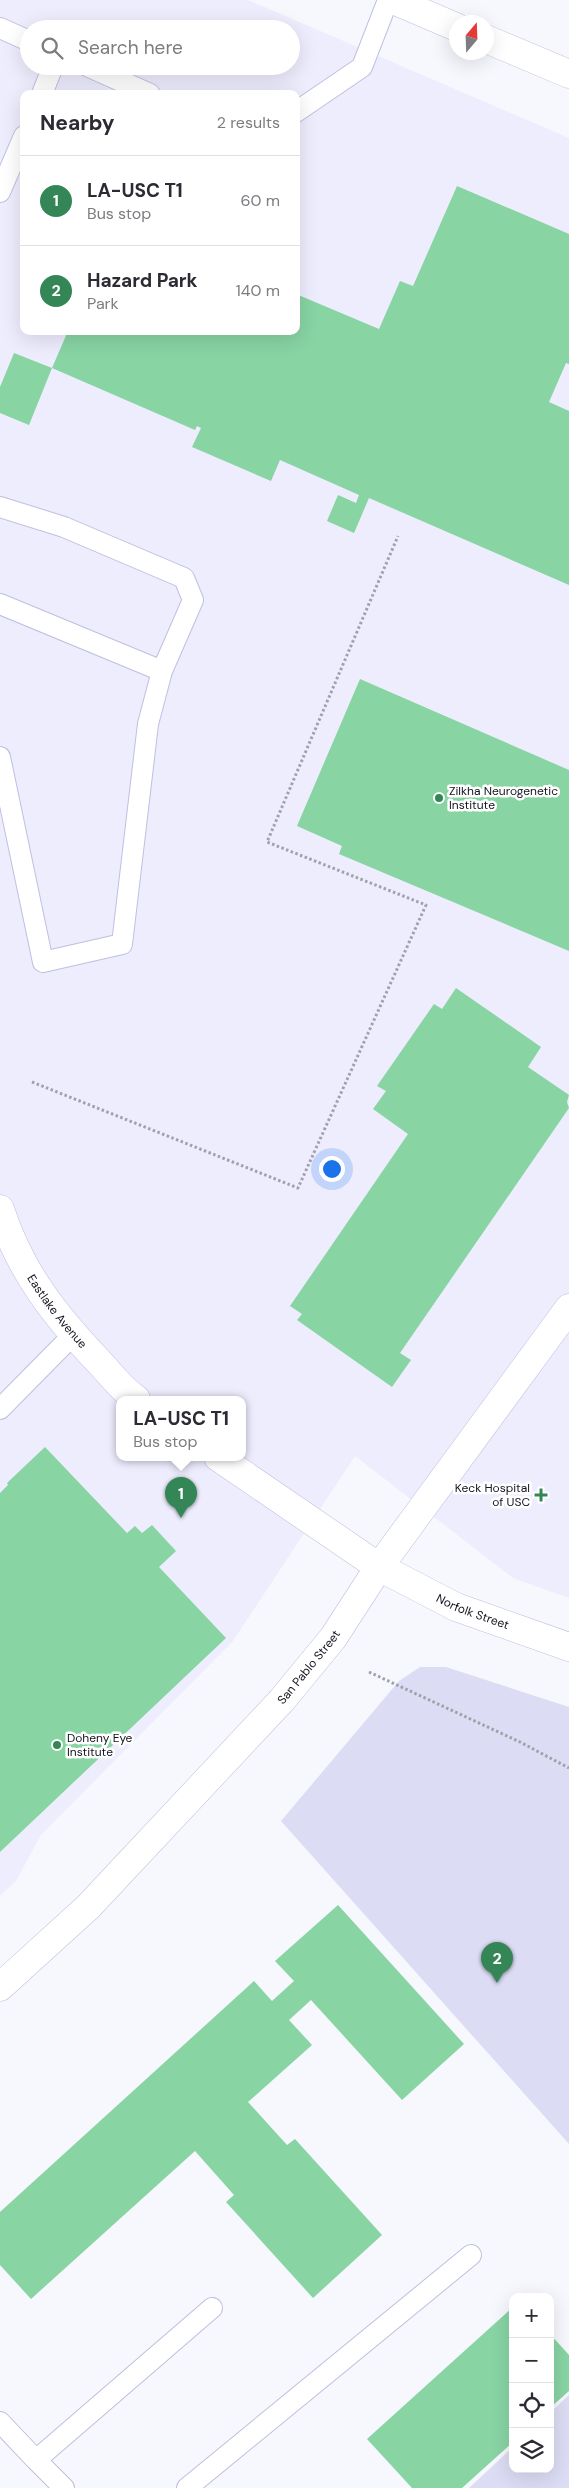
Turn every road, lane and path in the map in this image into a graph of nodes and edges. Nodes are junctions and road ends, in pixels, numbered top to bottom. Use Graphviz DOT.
graph roads {
  1 [pos="388,0"];
  2 [pos="393,0"];
  3 [pos="449,24"];
  4 [pos="0,28"];
  5 [pos="20,36"];
  6 [pos="494,42"];
  7 [pos="569,74"];
  8 [pos="49,75"];
  9 [pos="107,75"];
  10 [pos="44,90"];
  11 [pos="141,90"];
  12 [pos="300,109"];
  13 [pos="20,145"];
  14 [pos="0,192"];
  15 [pos="0,507"];
  16 [pos="398,536"];
  17 [pos="0,604"];
  18 [pos="162,671"];
  19 [pos="0,757"];
  20 [pos="32,1082"];
  21 [pos="0,1209"];
  22 [pos="569,1308"];
  23 [pos="73,1335"];
  24 [pos="133,1396"];
  25 [pos="0,1409"];
  26 [pos="224,1461"];
  27 [pos="379,1567"];
  28 [pos="569,1647"];
  29 [pos="369,1672"];
  30 [pos="569,1768"];
  31 [pos="0,1987"];
  32 [pos="471,2255"];
  33 [pos="212,2308"];
  34 [pos="0,2422"];
  35 [pos="36,2460"];
  36 [pos="64,2488"];
  37 [pos="187,2488"];
  1 -- 12 [label="lane"];
  2 -- 3 [label="street"];
  4 -- 5 [label="lane"];
  6 -- 7 [label="street"];
  8 -- 10 [label="lane"];
  9 -- 11 [label="lane"];
  13 -- 14 [label="lane"];
  15 -- 18 [label="lane"];
  16 -- 20 [label="path"];
  17 -- 18 [label="lane"];
  18 -- 19 [label="lane"];
  21 -- 23 [label="street, Eastlake Avenue"];
  22 -- 27 [label="street, San Pablo Street"];
  23 -- 24 [label="street, Eastlake Avenue"];
  23 -- 25 [label="lane"];
  26 -- 27 [label="street"];
  27 -- 28 [label="street, Norfolk Street"];
  27 -- 31 [label="street, San Pablo Street"];
  29 -- 30 [label="path"];
  32 -- 37 [label="lane"];
  33 -- 35 [label="lane"];
  34 -- 35 [label="lane"];
  35 -- 36 [label="lane"];
}
